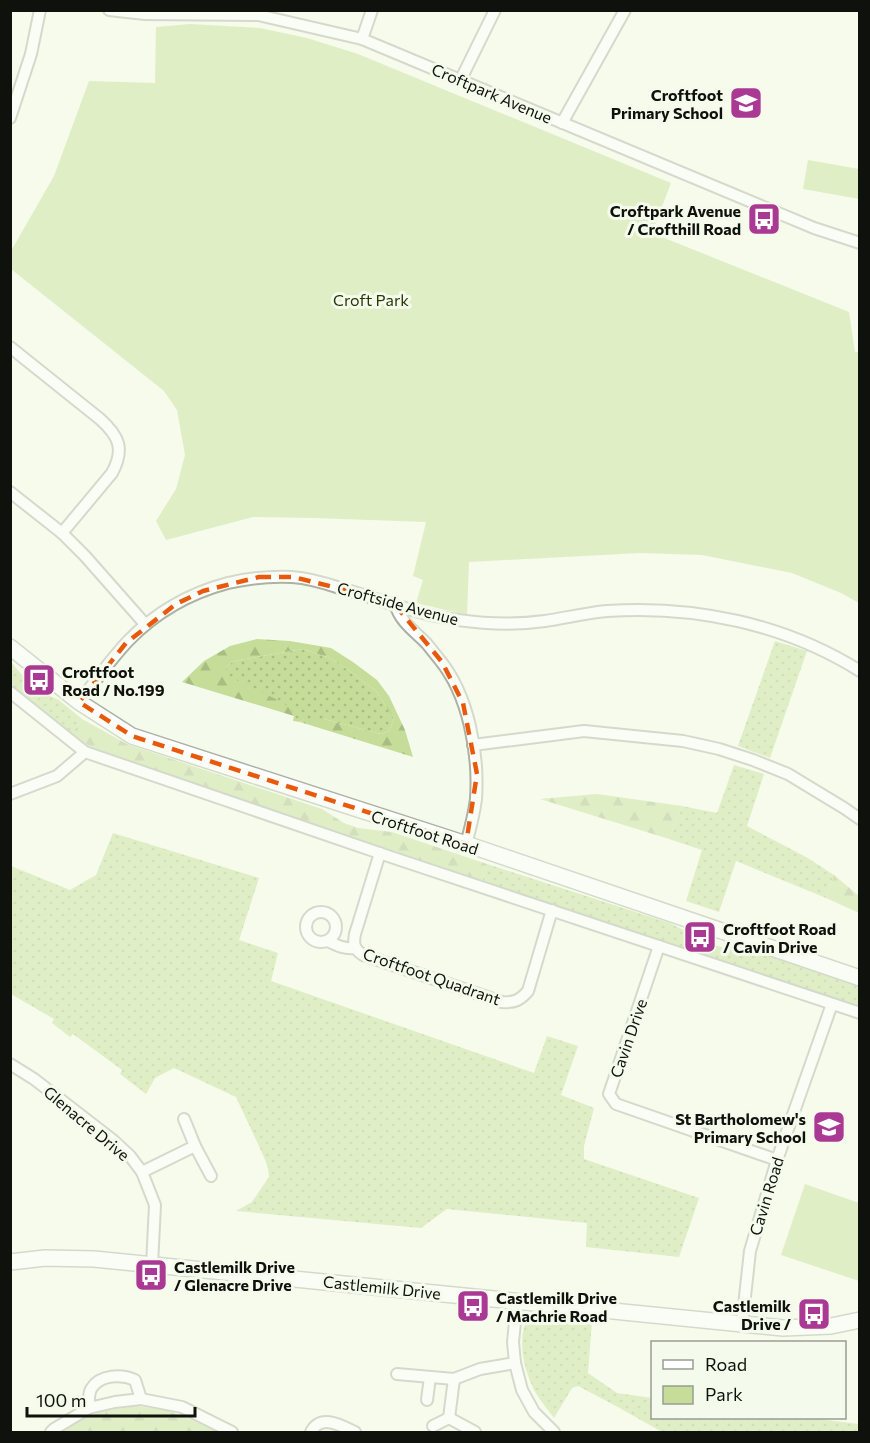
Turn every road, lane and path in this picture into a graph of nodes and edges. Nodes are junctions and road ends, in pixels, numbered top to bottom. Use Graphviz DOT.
graph roads {
  1 [pos="40,10"];
  2 [pos="109,10"];
  3 [pos="372,10"];
  4 [pos="495,10"];
  5 [pos="625,10"];
  6 [pos="362,39"];
  7 [pos="461,80"];
  8 [pos="10,118"];
  9 [pos="562,123"];
  10 [pos="860,243"];
  11 [pos="10,347"];
  12 [pos="10,492"];
  13 [pos="62,533"];
  14 [pos="396,606"];
  15 [pos="146,624"];
  16 [pos="10,648"];
  17 [pos="860,671"];
  18 [pos="10,693"];
  19 [pos="79,702"];
  20 [pos="474,745"];
  21 [pos="85,752"];
  22 [pos="10,794"];
  23 [pos="860,819"];
  24 [pos="466,844"];
  25 [pos="380,853"];
  26 [pos="552,910"];
  27 [pos="328,941"];
  28 [pos="659,946"];
  29 [pos="355,948"];
  30 [pos="860,978"];
  31 [pos="832,1004"];
  32 [pos="860,1013"];
  33 [pos="10,1064"];
  34 [pos="184,1119"];
  35 [pos="195,1146"];
  36 [pos="777,1160"];
  37 [pos="142,1172"];
  38 [pos="211,1176"];
  39 [pos="10,1262"];
  40 [pos="152,1265"];
  41 [pos="518,1302"];
  42 [pos="860,1320"];
  43 [pos="742,1324"];
  44 [pos="515,1362"];
  45 [pos="397,1374"];
  46 [pos="430,1377"];
  47 [pos="454,1379"];
  48 [pos="141,1399"];
  49 [pos="427,1400"];
  50 [pos="89,1408"];
  51 [pos="449,1418"];
  52 [pos="433,1425"];
  53 [pos="51,1432"];
  54 [pos="232,1432"];
  55 [pos="312,1432"];
  56 [pos="355,1432"];
  57 [pos="475,1432"];
  58 [pos="554,1432"];
  1 -- 8 [label="street"];
  2 -- 6 [label="street, Croftpark Avenue"];
  3 -- 6 [label="street"];
  4 -- 7 [label="street"];
  5 -- 9 [label="street"];
  6 -- 7 [label="street, Croftpark Avenue"];
  7 -- 9 [label="street, Croftpark Avenue"];
  9 -- 10 [label="street, Croftpark Avenue"];
  11 -- 13 [label="street"];
  12 -- 13 [label="street"];
  13 -- 15 [label="street"];
  14 -- 15 [label="street, Croftside Avenue"];
  14 -- 17 [label="street, Croftside Avenue"];
  14 -- 20 [label="street"];
  15 -- 19 [label="street, Croftside Avenue"];
  16 -- 19 [label="street, Croftfoot Road"];
  18 -- 21 [label="street, Croftfoot Road"];
  19 -- 24 [label="street, Croftfoot Road"];
  20 -- 23 [label="street"];
  20 -- 24 [label="street"];
  21 -- 22 [label="street"];
  21 -- 25 [label="street, Croftfoot Road"];
  24 -- 30 [label="street, Croftfoot Road"];
  25 -- 26 [label="street, Croftfoot Road"];
  25 -- 29 [label="street, Croftfoot Quadrant"];
  26 -- 28 [label="street, Croftfoot Road"];
  26 -- 29 [label="street, Croftfoot Quadrant"];
  27 -- 29 [label="street, Croftfoot Quadrant"];
  28 -- 31 [label="street, Croftfoot Road"];
  28 -- 36 [label="street, Cavin Drive"];
  31 -- 32 [label="street, Croftfoot Road"];
  31 -- 36 [label="street, Cavin Road"];
  33 -- 37 [label="street, Glenacre Drive"];
  34 -- 35 [label="street"];
  35 -- 37 [label="street"];
  35 -- 38 [label="street"];
  36 -- 43 [label="street, Cavin Road"];
  37 -- 40 [label="street, Glenacre Drive"];
  39 -- 40 [label="street, Castlemilk Drive"];
  40 -- 41 [label="street, Castlemilk Drive"];
  41 -- 43 [label="street, Castlemilk Drive"];
  41 -- 44 [label="street"];
  42 -- 43 [label="street, Castlemilk Drive"];
  44 -- 47 [label="street"];
  44 -- 58 [label="street"];
  45 -- 46 [label="street"];
  46 -- 47 [label="street"];
  46 -- 49 [label="street"];
  47 -- 51 [label="street"];
  48 -- 50 [label="street"];
  48 -- 50 [label="street"];
  48 -- 54 [label="street"];
  50 -- 53 [label="street"];
  51 -- 52 [label="street"];
  51 -- 57 [label="street"];
  55 -- 56 [label="street"];
}
